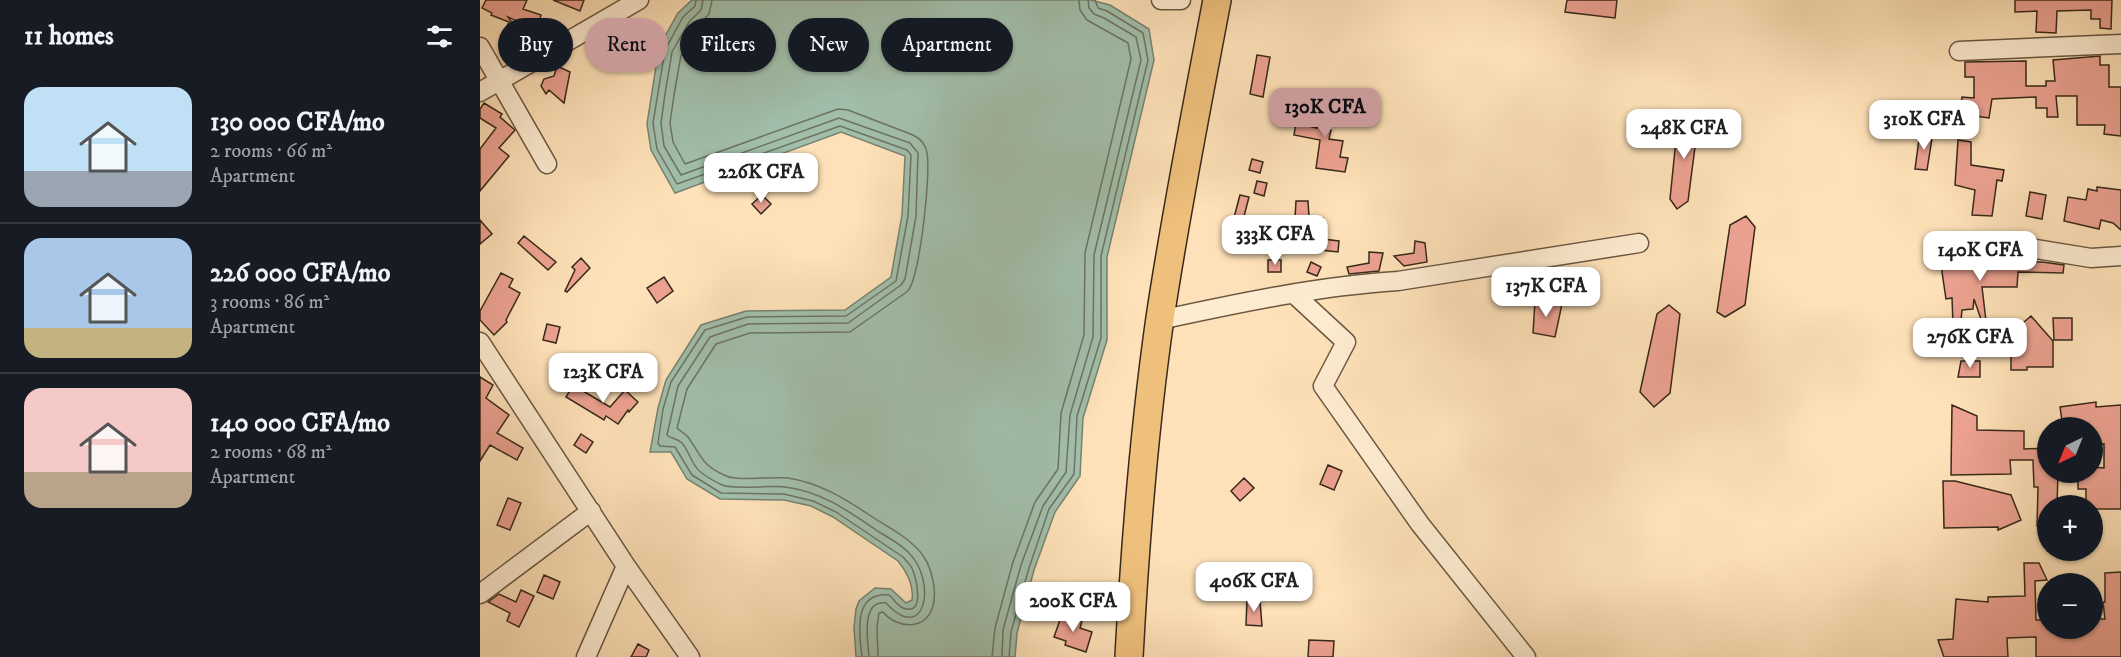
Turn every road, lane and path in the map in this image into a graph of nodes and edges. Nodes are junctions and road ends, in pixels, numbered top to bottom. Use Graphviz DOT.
graph roads {
  1 [pos="1161,0"];
  2 [pos="1181,0"];
  3 [pos="1217,0"];
  4 [pos="630,2"];
  5 [pos="2121,44"];
  6 [pos="480,47"];
  7 [pos="1959,51"];
  8 [pos="500,80"];
  9 [pos="480,92"];
  10 [pos="547,165"];
  11 [pos="1639,243"];
  12 [pos="2005,244"];
  13 [pos="2121,256"];
  14 [pos="1294,294"];
  15 [pos="1160,320"];
  16 [pos="480,342"];
  17 [pos="591,511"];
  18 [pos="626,566"];
  19 [pos="480,594"];
  20 [pos="586,657"];
  21 [pos="690,657"];
  22 [pos="1129,657"];
  23 [pos="1526,657"];
  1 -- 2 [label="street"];
  3 -- 15 [label="highway"];
  4 -- 8 [label="street"];
  5 -- 7 [label="street"];
  6 -- 8 [label="street"];
  8 -- 9 [label="street"];
  8 -- 10 [label="street"];
  11 -- 14 [label="street"];
  12 -- 13 [label="street"];
  14 -- 15 [label="street"];
  14 -- 23 [label="street"];
  15 -- 22 [label="highway"];
  16 -- 17 [label="street"];
  17 -- 18 [label="street"];
  17 -- 19 [label="street"];
  18 -- 20 [label="street"];
  18 -- 21 [label="street"];
}
